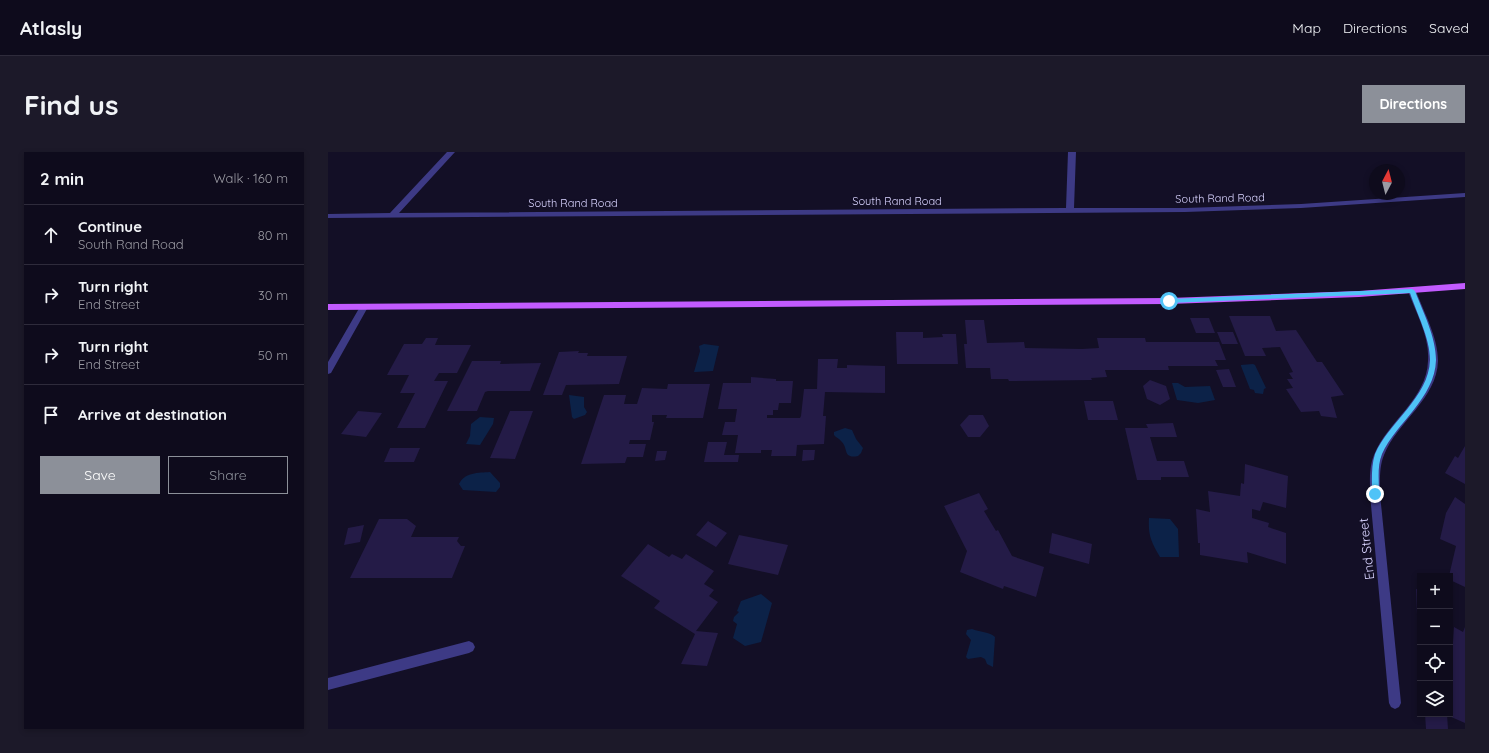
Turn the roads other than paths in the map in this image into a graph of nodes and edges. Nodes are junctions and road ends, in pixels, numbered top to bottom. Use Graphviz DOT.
graph roads {
  1 [pos="451,152"];
  2 [pos="1072,152"];
  3 [pos="1465,195"];
  4 [pos="1070,211"];
  5 [pos="393,215"];
  6 [pos="328,216"];
  7 [pos="1465,286"];
  8 [pos="1412,291"];
  9 [pos="328,307"];
  10 [pos="364,307"];
  11 [pos="328,370"];
  12 [pos="469,647"];
  13 [pos="328,684"];
  14 [pos="1395,703"];
  1 -- 5 [label="street"];
  2 -- 4 [label="street"];
  3 -- 4 [label="street, South Rand Road"];
  4 -- 5 [label="street, South Rand Road"];
  5 -- 6 [label="street, South Rand Road"];
  7 -- 8 [label="main road"];
  8 -- 10 [label="main road"];
  8 -- 14 [label="street, End Street"];
  9 -- 10 [label="main road"];
  10 -- 11 [label="street"];
  12 -- 13 [label="street"];
}
